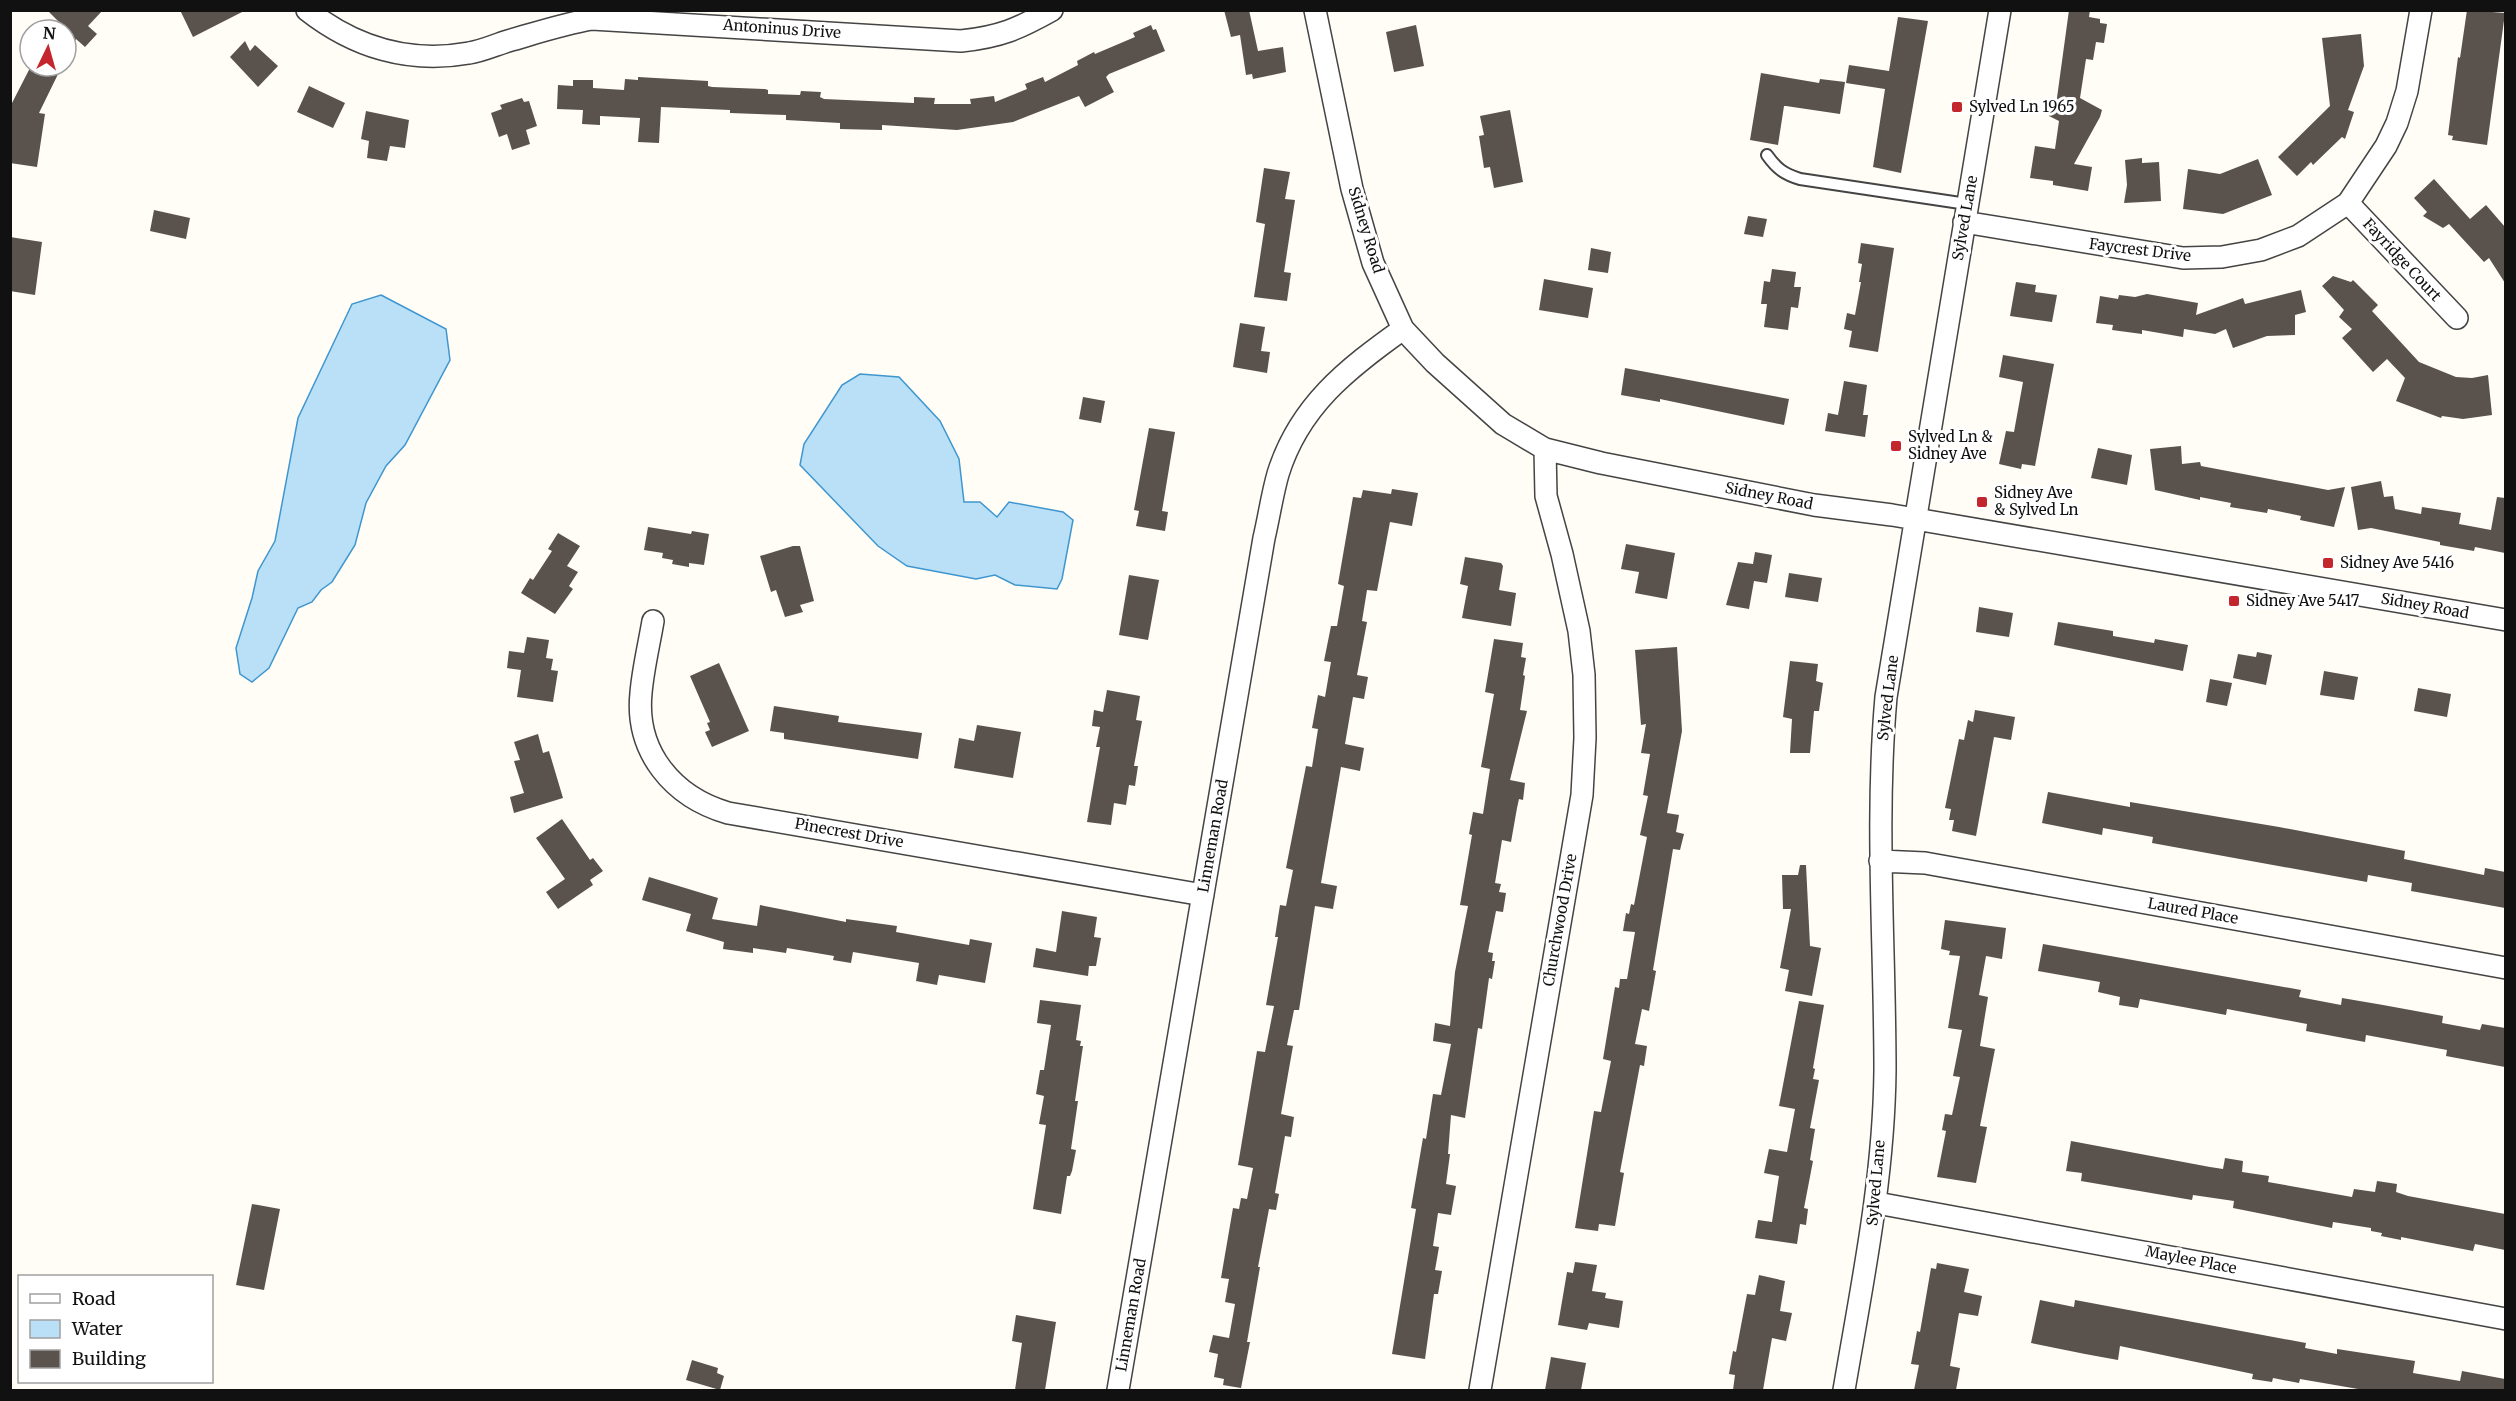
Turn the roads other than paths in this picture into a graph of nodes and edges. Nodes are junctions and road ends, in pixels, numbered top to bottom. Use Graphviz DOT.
graph roads {
  1 [pos="307,10"];
  2 [pos="1052,10"];
  3 [pos="1315,10"];
  4 [pos="2000,10"];
  5 [pos="2421,10"];
  6 [pos="628,15"];
  7 [pos="1767,155"];
  8 [pos="2348,203"];
  9 [pos="1966,213"];
  10 [pos="2457,318"];
  11 [pos="1403,330"];
  12 [pos="1545,449"];
  13 [pos="1914,520"];
  14 [pos="2505,620"];
  15 [pos="652,621"];
  16 [pos="1880,861"];
  17 [pos="1203,895"];
  18 [pos="2505,968"];
  19 [pos="1877,1203"];
  20 [pos="2505,1319"];
  21 [pos="1118,1390"];
  22 [pos="1480,1390"];
  23 [pos="1844,1390"];
  1 -- 6 [label="street, Antoninus Drive"];
  2 -- 6 [label="street, Antoninus Drive"];
  3 -- 11 [label="street, Sidney Road"];
  4 -- 9 [label="street, Sylved Lane"];
  5 -- 8 [label="street, Faycrest Drive"];
  7 -- 9 [label="lane"];
  8 -- 9 [label="street, Faycrest Drive"];
  8 -- 10 [label="street, Fayridge Court"];
  9 -- 13 [label="street, Sylved Lane"];
  11 -- 12 [label="street, Sidney Road"];
  11 -- 17 [label="street, Linneman Road"];
  12 -- 13 [label="street, Sidney Road"];
  12 -- 22 [label="street, Churchwood Drive"];
  13 -- 14 [label="street, Sidney Road"];
  13 -- 16 [label="street, Sylved Lane"];
  15 -- 17 [label="street, Pinecrest Drive"];
  16 -- 18 [label="street, Laured Place"];
  16 -- 19 [label="street, Sylved Lane"];
  17 -- 21 [label="street, Linneman Road"];
  19 -- 20 [label="street, Maylee Place"];
  19 -- 23 [label="street, Sylved Lane"];
}
